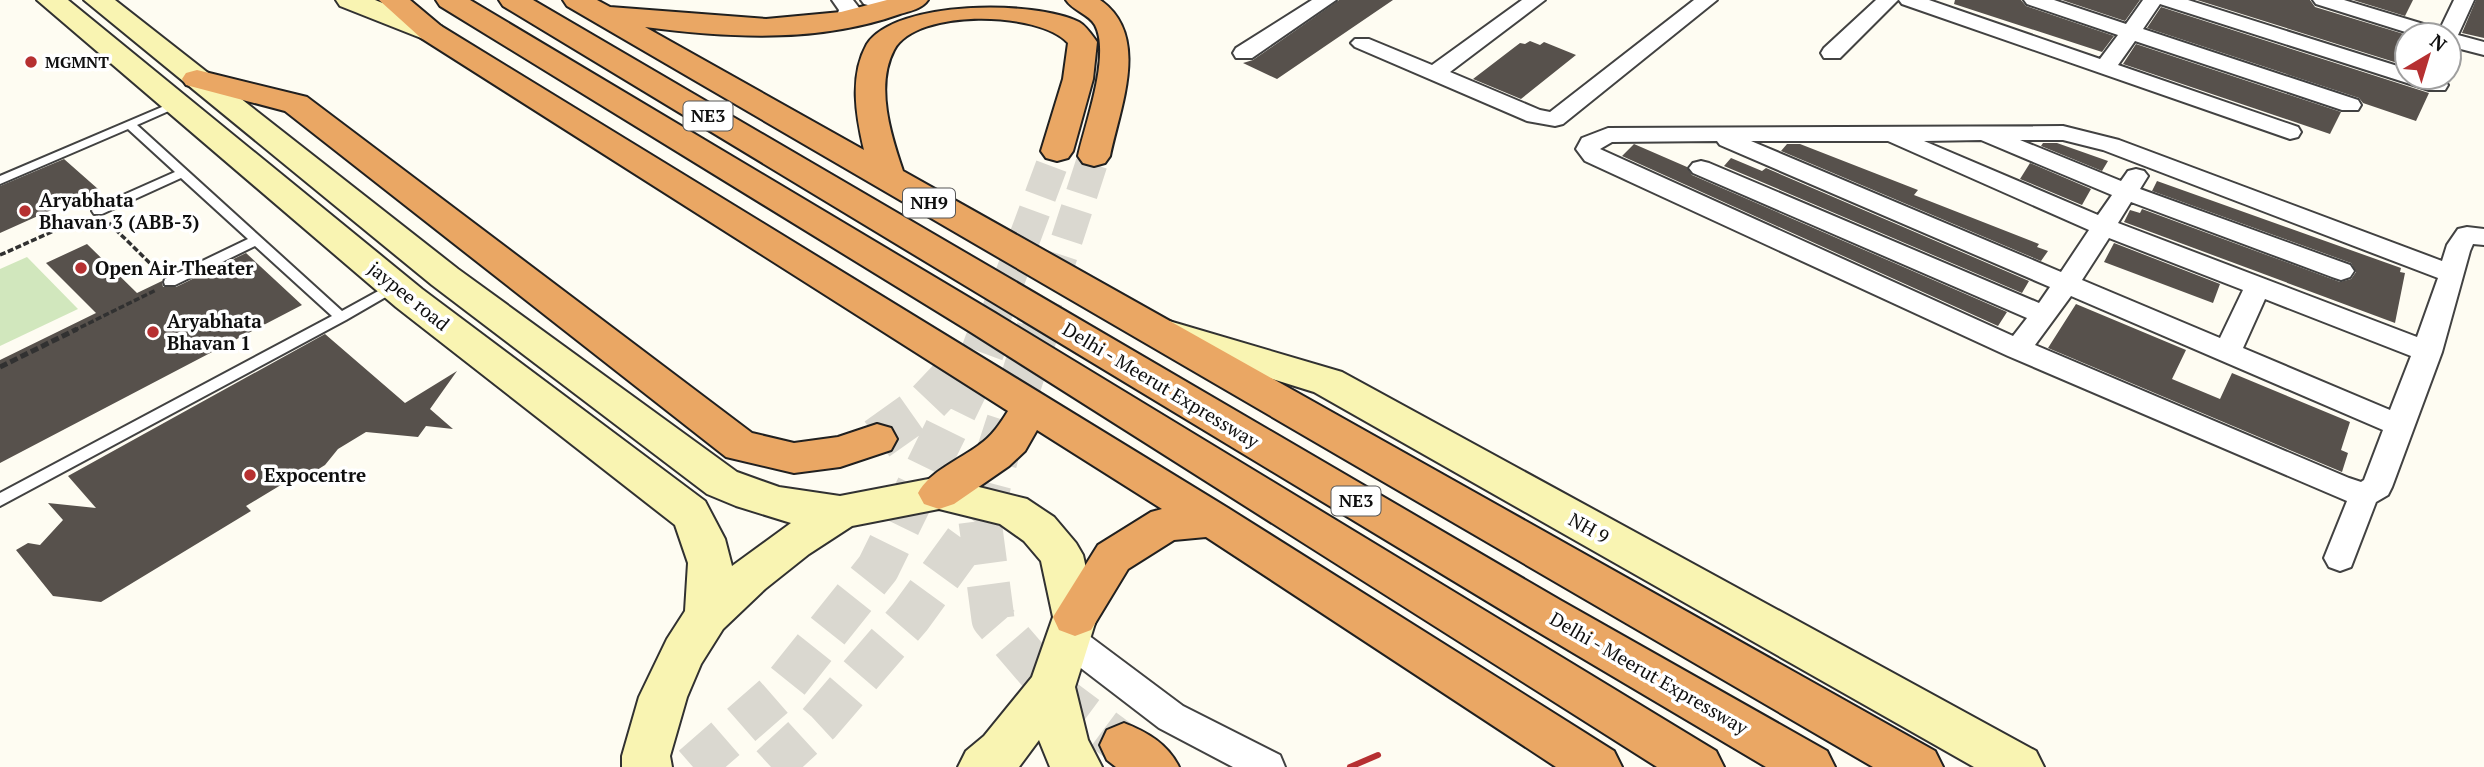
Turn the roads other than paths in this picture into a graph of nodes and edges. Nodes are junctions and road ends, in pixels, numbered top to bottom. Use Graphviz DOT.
graph roads {
  1 [pos="51,0"];
  2 [pos="98,0"];
  3 [pos="350,0"];
  4 [pos="393,0"];
  5 [pos="450,0"];
  6 [pos="513,0"];
  7 [pos="871,0"];
  8 [pos="1080,0"];
  9 [pos="1326,0"];
  10 [pos="1535,0"];
  11 [pos="1707,0"];
  12 [pos="1888,0"];
  13 [pos="1909,0"];
  14 [pos="2034,0"];
  15 [pos="2153,0"];
  16 [pos="2167,0"];
  17 [pos="2464,0"];
  18 [pos="911,1"];
  19 [pos="2329,1"];
  20 [pos="587,5"];
  21 [pos="844,10"];
  22 [pos="2393,21"];
  23 [pos="2455,21"];
  24 [pos="431,32"];
  25 [pos="2130,32"];
  26 [pos="2463,42"];
  27 [pos="1362,43"];
  28 [pos="2484,50"];
  29 [pos="1244,53"];
  30 [pos="1832,53"];
  31 [pos="145,56"];
  32 [pos="2105,68"];
  33 [pos="2393,71"];
  34 [pos="1434,74"];
  35 [pos="186,91"];
  36 [pos="2350,105"];
  37 [pos="129,124"];
  38 [pos="1979,132"];
  39 [pos="2290,132"];
  40 [pos="1888,134"];
  41 [pos="1719,136"];
  42 [pos="1057,151"];
  43 [pos="1094,156"];
  44 [pos="2147,159"];
  45 [pos="1701,168"];
  46 [pos="181,174"];
  47 [pos="0,180"];
  48 [pos="888,180"];
  49 [pos="2126,192"];
  50 [pos="98,211"];
  51 [pos="2104,226"];
  52 [pos="2484,237"];
  53 [pos="257,240"];
  54 [pos="2341,271"];
  55 [pos="2452,274"];
  56 [pos="445,277"];
  57 [pos="170,282"];
  58 [pos="2066,285"];
  59 [pos="2258,287"];
  60 [pos="402,292"];
  61 [pos="2043,315"];
  62 [pos="341,317"];
  63 [pos="1144,326"];
  64 [pos="2018,349"];
  65 [pos="2428,352"];
  66 [pos="2227,354"];
  67 [pos="1030,408"];
  68 [pos="2398,425"];
  69 [pos="877,439"];
  70 [pos="939,494"];
  71 [pos="2364,495"];
  72 [pos="0,500"];
  73 [pos="840,513"];
  74 [pos="1213,520"];
  75 [pos="2340,558"];
  76 [pos="708,617"];
  77 [pos="1072,628"];
  78 [pos="1052,687"];
  79 [pos="643,763"];
  80 [pos="983,767"];
  81 [pos="1077,767"];
  82 [pos="1267,767"];
  83 [pos="1597,767"];
  84 [pos="1699,767"];
  85 [pos="1810,767"];
  86 [pos="1918,767"];
  87 [pos="2018,767"];
  1 -- 31 [label="street, jaypee road"];
  2 -- 31 [label="street"];
  3 -- 24 [label="street"];
  4 -- 24 [label="highway"];
  5 -- 84 [label="highway, Delhi - Meerut Expressway / NE3"];
  6 -- 85 [label="highway, Delhi - Meerut Expressway / NE3"];
  7 -- 18 [label="street"];
  8 -- 43 [label="highway"];
  9 -- 29 [label="street"];
  10 -- 34 [label="street"];
  11 -- 34 [label="street"];
  12 -- 30 [label="street"];
  13 -- 32 [label="street"];
  14 -- 25 [label="street"];
  15 -- 25 [label="street"];
  16 -- 33 [label="street"];
  17 -- 23 [label="street"];
  18 -- 21 [label="highway"];
  19 -- 22 [label="street"];
  20 -- 21 [label="highway"];
  20 -- 48 [label="highway, NH9"];
  24 -- 67 [label="highway"];
  25 -- 32 [label="street"];
  25 -- 36 [label="street"];
  26 -- 28 [label="street"];
  27 -- 34 [label="street"];
  31 -- 35 [label="street, jaypee road"];
  32 -- 39 [label="street"];
  35 -- 37 [label="lane"];
  35 -- 56 [label="street"];
  35 -- 60 [label="street, jaypee road"];
  35 -- 69 [label="highway"];
  37 -- 46 [label="lane"];
  37 -- 47 [label="lane"];
  38 -- 40 [label="street"];
  38 -- 44 [label="street"];
  38 -- 49 [label="street"];
  40 -- 41 [label="street"];
  40 -- 51 [label="street"];
  41 -- 58 [label="street"];
  41 -- 64 [label="street"];
  42 -- 48 [label="highway"];
  44 -- 49 [label="street"];
  44 -- 55 [label="street"];
  45 -- 61 [label="street"];
  46 -- 50 [label="lane"];
  46 -- 53 [label="lane"];
  48 -- 63 [label="highway, NH9"];
  49 -- 51 [label="street"];
  49 -- 54 [label="street"];
  51 -- 58 [label="street"];
  51 -- 59 [label="street"];
  52 -- 55 [label="street"];
  53 -- 57 [label="lane"];
  53 -- 62 [label="lane"];
  55 -- 65 [label="street"];
  56 -- 60 [label="street"];
  56 -- 73 [label="street"];
  58 -- 61 [label="street"];
  58 -- 66 [label="street"];
  59 -- 65 [label="street"];
  59 -- 66 [label="street"];
  60 -- 62 [label="lane"];
  60 -- 76 [label="street, jaypee road"];
  61 -- 64 [label="street"];
  62 -- 72 [label="lane"];
  63 -- 86 [label="highway, NH9"];
  63 -- 87 [label="street, NH 9"];
  64 -- 71 [label="street"];
  65 -- 68 [label="street"];
  66 -- 68 [label="street"];
  67 -- 70 [label="highway"];
  67 -- 74 [label="highway"];
  68 -- 71 [label="street"];
  70 -- 73 [label="street"];
  70 -- 77 [label="street"];
  71 -- 75 [label="street"];
  73 -- 76 [label="street"];
  74 -- 77 [label="highway"];
  74 -- 83 [label="highway"];
  76 -- 79 [label="street"];
  77 -- 78 [label="street"];
  77 -- 82 [label="street"];
  78 -- 80 [label="street"];
  78 -- 81 [label="street"];
}
